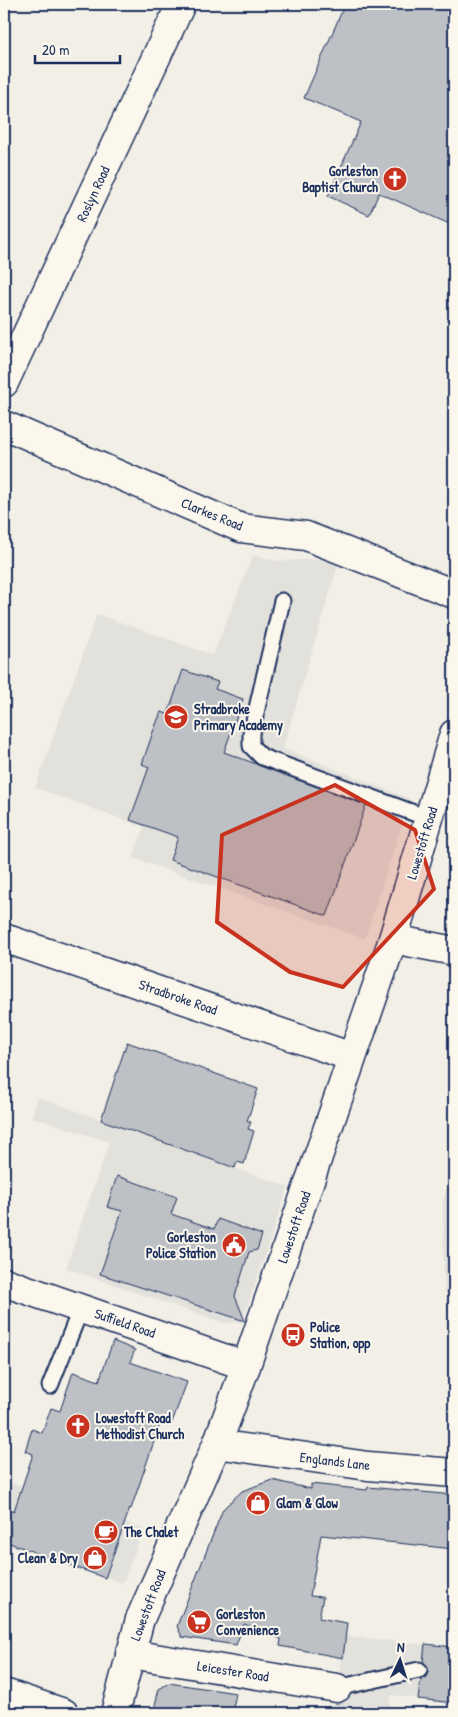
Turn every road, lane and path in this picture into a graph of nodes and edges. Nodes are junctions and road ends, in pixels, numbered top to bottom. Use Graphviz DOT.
graph roads {
  1 [pos="181,4"];
  2 [pos="4,383"];
  3 [pos="4,424"];
  4 [pos="454,594"];
  5 [pos="282,601"];
  6 [pos="453,746"];
  7 [pos="430,819"];
  8 [pos="4,938"];
  9 [pos="393,939"];
  10 [pos="454,951"];
  11 [pos="352,1057"];
  12 [pos="4,1282"];
  13 [pos="81,1308"];
  14 [pos="246,1366"];
  15 [pos="50,1386"];
  16 [pos="217,1444"];
  17 [pos="454,1473"];
  18 [pos="130,1654"];
  19 [pos="419,1670"];
  20 [pos="337,1688"];
  21 [pos="4,1694"];
  22 [pos="64,1713"];
  23 [pos="115,1713"];
  1 -- 2 [label="street, Roslyn Road"];
  3 -- 4 [label="street, Clarkes Road"];
  5 -- 7 [label="lane"];
  6 -- 7 [label="street, Lowestoft Road"];
  7 -- 9 [label="street, Lowestoft Road"];
  8 -- 11 [label="street, Stradbroke Road"];
  9 -- 10 [label="street"];
  9 -- 11 [label="street, Lowestoft Road"];
  11 -- 14 [label="street, Lowestoft Road"];
  12 -- 13 [label="street, Suffield Road"];
  13 -- 14 [label="street, Suffield Road"];
  13 -- 15 [label="lane"];
  14 -- 16 [label="street, Lowestoft Road"];
  16 -- 17 [label="street, Englands Lane"];
  16 -- 18 [label="street, Lowestoft Road"];
  18 -- 20 [label="street, Leicester Road"];
  18 -- 23 [label="street, Lowestoft Road"];
  19 -- 20 [label="lane"];
  21 -- 22 [label="street"];
}
